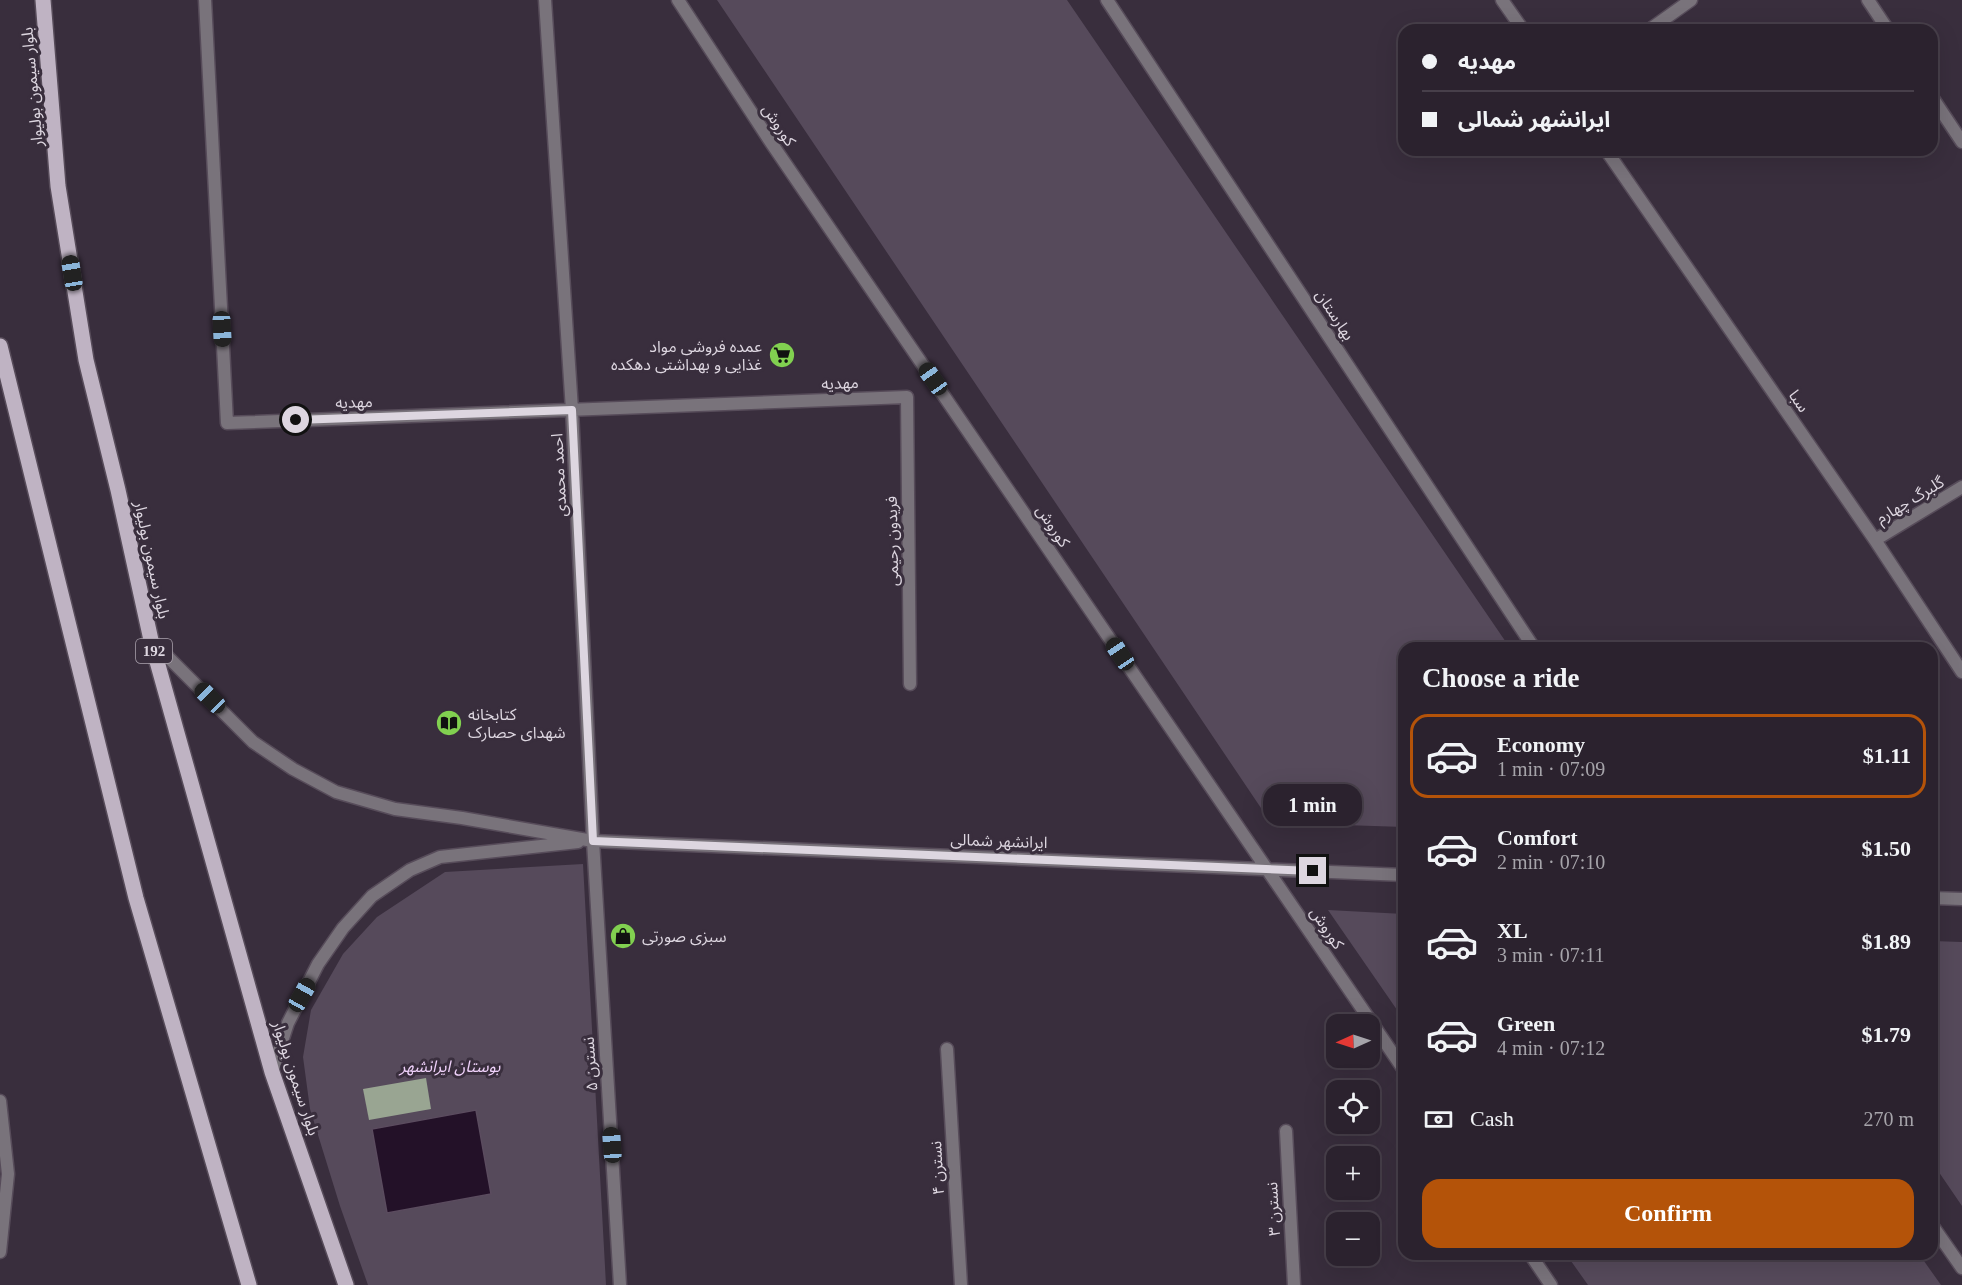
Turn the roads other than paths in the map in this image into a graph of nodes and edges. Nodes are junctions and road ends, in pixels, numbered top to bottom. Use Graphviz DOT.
graph roads {
  1 [pos="43,0"];
  2 [pos="205,0"];
  3 [pos="545,0"];
  4 [pos="678,0"];
  5 [pos="1107,0"];
  6 [pos="1503,0"];
  7 [pos="1691,0"];
  8 [pos="1868,0"];
  9 [pos="1519,24"];
  10 [pos="1657,24"];
  11 [pos="1884,24"];
  12 [pos="1938,106"];
  13 [pos="1962,142"];
  14 [pos="1610,156"];
  15 [pos="0,346"];
  16 [pos="907,397"];
  17 [pos="572,410"];
  18 [pos="1962,487"];
  19 [pos="1875,540"];
  20 [pos="151,640"];
  21 [pos="1530,642"];
  22 [pos="1962,672"];
  23 [pos="910,684"];
  24 [pos="593,841"];
  25 [pos="1267,869"];
  26 [pos="1398,875"];
  27 [pos="1938,898"];
  28 [pos="1962,899"];
  29 [pos="947,1049"];
  30 [pos="1398,1061"];
  31 [pos="272,1072"];
  32 [pos="0,1101"];
  33 [pos="1286,1131"];
  34 [pos="4,1174"];
  35 [pos="1938,1234"];
  36 [pos="0,1252"];
  37 [pos="1534,1260"];
  38 [pos="1962,1268"];
  39 [pos="249,1285"];
  40 [pos="346,1285"];
  41 [pos="620,1285"];
  42 [pos="961,1285"];
  43 [pos="1294,1285"];
  44 [pos="1551,1285"];
  1 -- 20 [label="main road, بلوار سیمون بولیوار / 192"];
  2 -- 17 [label="street, مهدیه"];
  3 -- 17 [label="street, احمد محمدی"];
  4 -- 25 [label="street, کوروش"];
  5 -- 21 [label="street, بهارستان"];
  6 -- 9 [label="street"];
  7 -- 10 [label="street"];
  8 -- 11 [label="street"];
  12 -- 13 [label="street"];
  14 -- 19 [label="street, سبا"];
  15 -- 39 [label="main road"];
  16 -- 17 [label="street, مهدیه"];
  16 -- 23 [label="street, فریدون رحیمی"];
  17 -- 24 [label="street, احمد محمدی"];
  18 -- 19 [label="street, گلبرگ چهارم"];
  19 -- 22 [label="street, سبا"];
  20 -- 24 [label="street"];
  20 -- 31 [label="main road, بلوار سیمون بولیوار / 192"];
  24 -- 25 [label="street, ایرانشهر شمالی"];
  24 -- 31 [label="street"];
  24 -- 41 [label="street, نسترن ۵"];
  25 -- 26 [label="street, ایرانشهر شمالی"];
  25 -- 30 [label="street, کوروش"];
  27 -- 28 [label="street"];
  29 -- 42 [label="street, نسترن ۴"];
  31 -- 40 [label="main road, بلوار سیمون بولیوار / 192"];
  32 -- 34 [label="street"];
  33 -- 43 [label="street, نسترن ۳"];
  34 -- 36 [label="street"];
  35 -- 38 [label="street"];
  37 -- 44 [label="street"];
}
